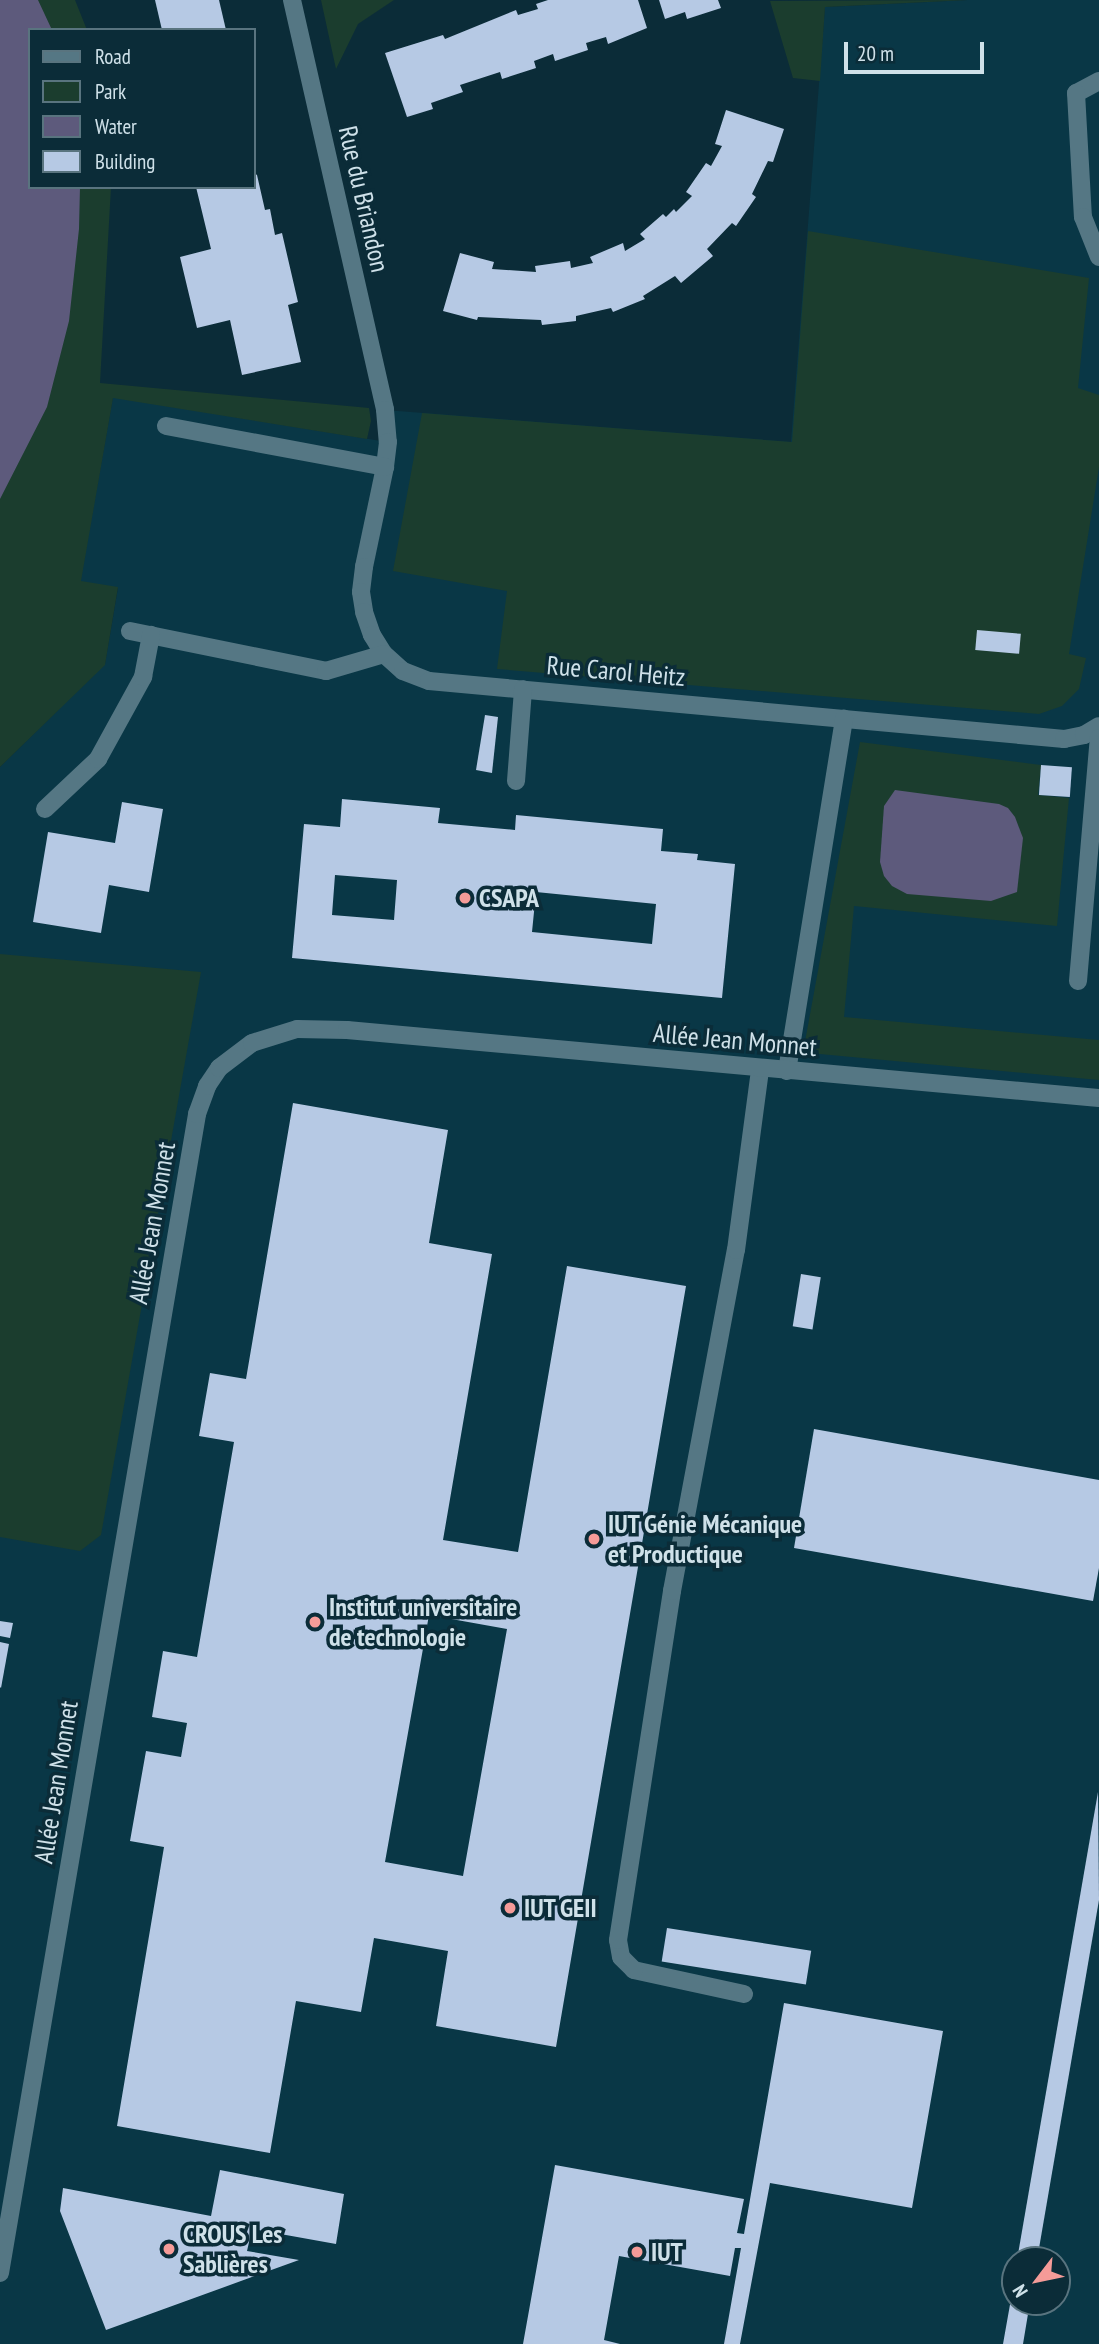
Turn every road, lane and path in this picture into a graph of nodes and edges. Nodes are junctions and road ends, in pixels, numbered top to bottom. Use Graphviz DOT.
graph roads {
  1 [pos="292,0"];
  2 [pos="1099,81"];
  3 [pos="1099,257"];
  4 [pos="385,410"];
  5 [pos="166,426"];
  6 [pos="385,467"];
  7 [pos="131,631"];
  8 [pos="151,635"];
  9 [pos="384,654"];
  10 [pos="523,689"];
  11 [pos="844,719"];
  12 [pos="1099,726"];
  13 [pos="1099,738"];
  14 [pos="516,781"];
  15 [pos="46,809"];
  16 [pos="1078,981"];
  17 [pos="760,1069"];
  18 [pos="787,1071"];
  19 [pos="1099,1098"];
  20 [pos="744,1994"];
  21 [pos="0,2273"];
  1 -- 4 [label="street, Rue du Briandon"];
  2 -- 3 [label="street"];
  4 -- 6 [label="street, Rue Carol Heitz"];
  5 -- 6 [label="street"];
  6 -- 9 [label="street, Rue Carol Heitz"];
  7 -- 8 [label="street"];
  8 -- 9 [label="street"];
  8 -- 15 [label="street"];
  9 -- 10 [label="street, Rue Carol Heitz"];
  10 -- 11 [label="street, Rue Carol Heitz"];
  10 -- 14 [label="street"];
  11 -- 12 [label="street, Rue Carol Heitz"];
  11 -- 18 [label="street"];
  13 -- 16 [label="street"];
  17 -- 18 [label="street, Allée Jean Monnet"];
  17 -- 20 [label="street"];
  17 -- 21 [label="street, Allée Jean Monnet"];
  18 -- 19 [label="street, Allée Jean Monnet"];
}
